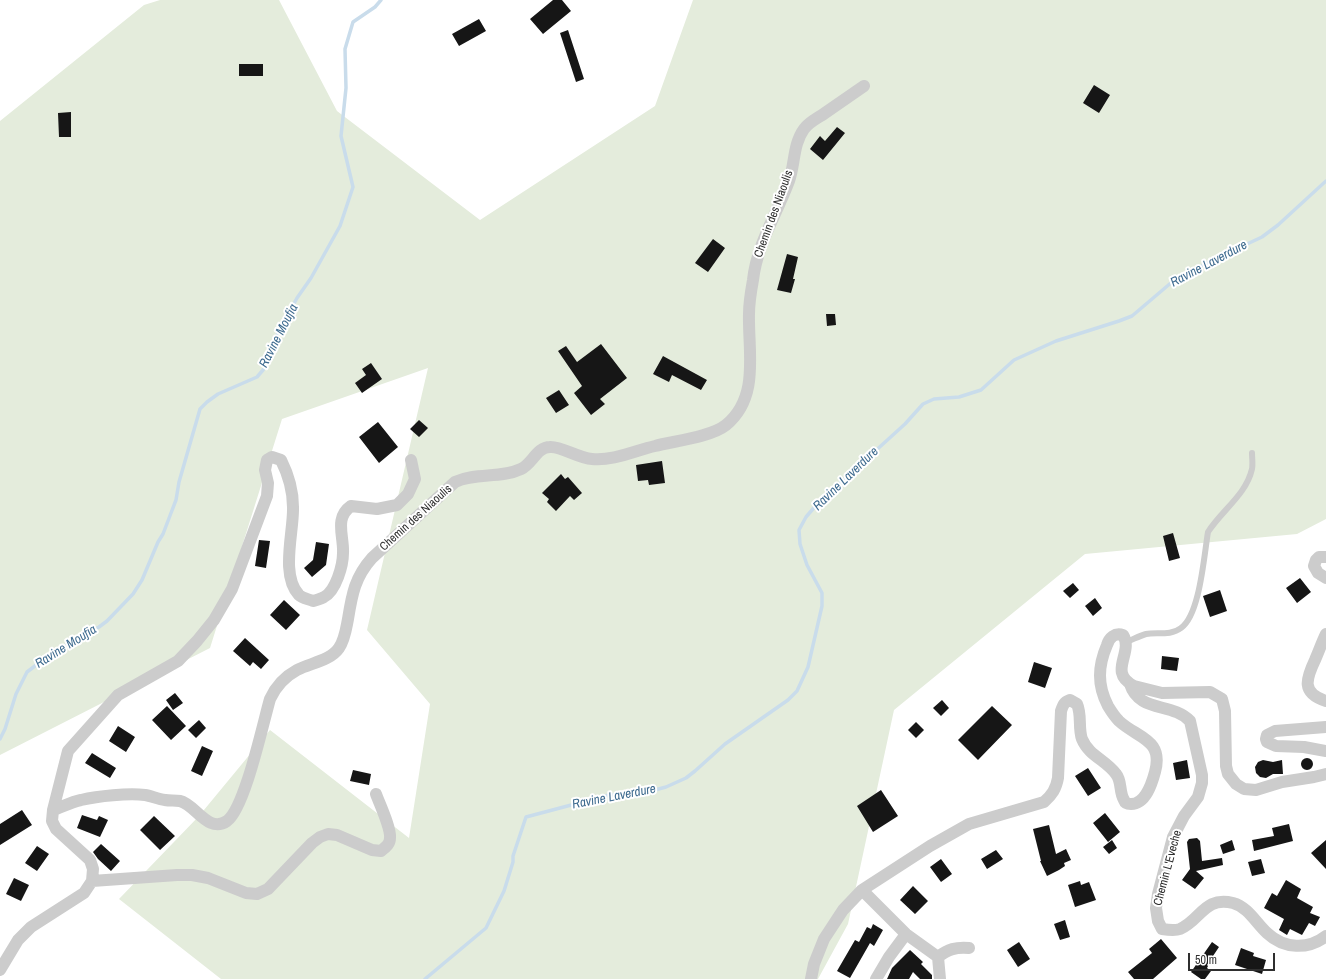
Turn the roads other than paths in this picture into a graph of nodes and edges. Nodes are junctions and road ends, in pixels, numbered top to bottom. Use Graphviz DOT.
graph roads {
  1 [pos="864,86"];
  2 [pos="1252,453"];
  3 [pos="411,460"];
  4 [pos="1326,557"];
  5 [pos="1326,578"];
  6 [pos="1326,634"];
  7 [pos="1126,642"];
  8 [pos="1130,684"];
  9 [pos="1326,701"];
  10 [pos="1326,727"];
  11 [pos="1326,751"];
  12 [pos="1326,774"];
  13 [pos="376,794"];
  14 [pos="53,810"];
  15 [pos="92,881"];
  16 [pos="862,890"];
  17 [pos="906,934"];
  18 [pos="1326,936"];
  19 [pos="969,948"];
  20 [pos="938,957"];
  21 [pos="0,970"];
  22 [pos="811,979"];
  23 [pos="876,979"];
  24 [pos="940,979"];
  1 -- 14 [label="street, Chemin des Niaoulis"];
  2 -- 7 [label="lane"];
  3 -- 14 [label="street, Chemin des Niaoulis"];
  4 -- 5 [label="street"];
  6 -- 9 [label="street"];
  7 -- 8 [label="street"];
  7 -- 16 [label="street"];
  8 -- 12 [label="street"];
  8 -- 18 [label="street, Chemin L'Eveche"];
  10 -- 11 [label="street"];
  13 -- 15 [label="street"];
  14 -- 15 [label="street, Chemin des Niaoulis"];
  15 -- 21 [label="street"];
  16 -- 17 [label="street"];
  16 -- 22 [label="street"];
  17 -- 20 [label="street"];
  17 -- 23 [label="street"];
  19 -- 20 [label="street"];
  20 -- 24 [label="street"];
}
